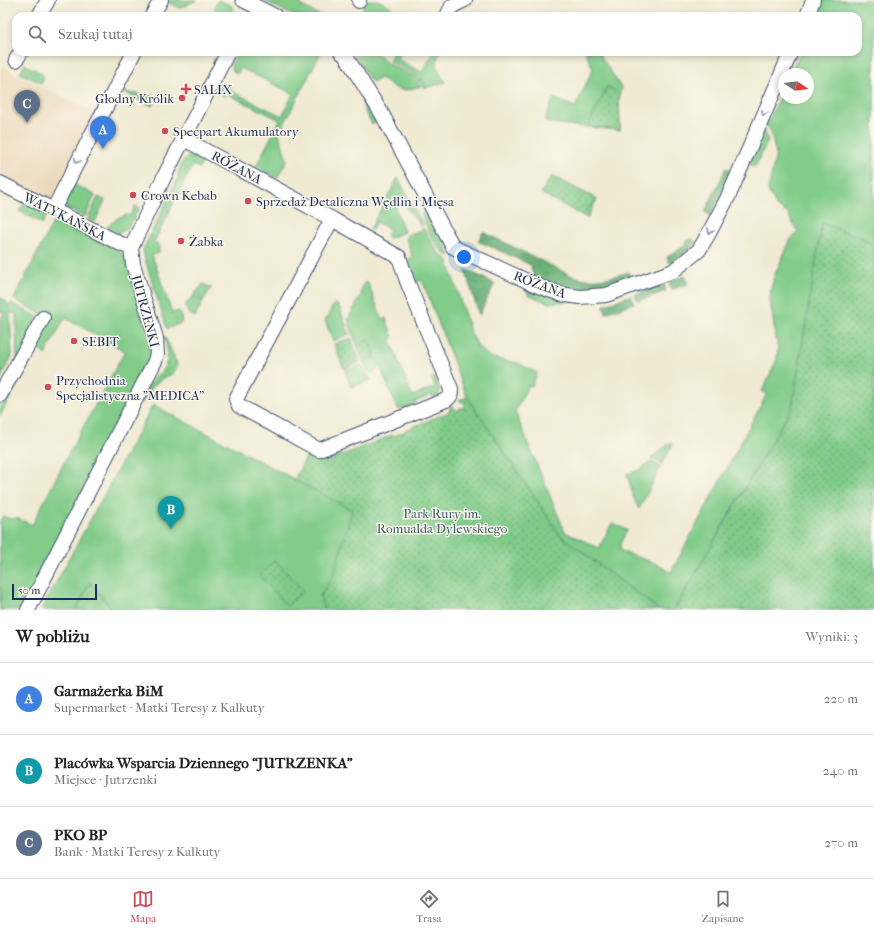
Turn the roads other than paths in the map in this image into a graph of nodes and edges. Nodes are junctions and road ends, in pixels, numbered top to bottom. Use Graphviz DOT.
graph roads {
  1 [pos="48,0"];
  2 [pos="161,0"];
  3 [pos="465,0"];
  4 [pos="813,0"];
  5 [pos="249,5"];
  6 [pos="41,12"];
  7 [pos="154,12"];
  8 [pos="266,12"];
  9 [pos="448,12"];
  10 [pos="808,12"];
  11 [pos="132,56"];
  12 [pos="226,56"];
  13 [pos="347,56"];
  14 [pos="789,56"];
  15 [pos="184,139"];
  16 [pos="0,183"];
  17 [pos="53,210"];
  18 [pos="332,219"];
  19 [pos="131,248"];
  20 [pos="43,318"];
  21 [pos="0,396"];
  22 [pos="28,610"];
  1 -- 6 [label="street"];
  2 -- 7 [label="street"];
  3 -- 9 [label="street"];
  4 -- 10 [label="street"];
  5 -- 8 [label="street"];
  11 -- 17 [label="street, one-way"];
  12 -- 15 [label="street"];
  14 -- 13 [label="street, RÓŻANA, one-way"];
  15 -- 18 [label="street, RÓŻANA"];
  15 -- 19 [label="street"];
  16 -- 17 [label="street, WATYKAŃSKA"];
  17 -- 19 [label="street, WATYKAŃSKA"];
  18 -- 18 [label="street, RÓŻANA"];
  19 -- 22 [label="street, JUTRZENKI"];
  20 -- 21 [label="street"];
}
